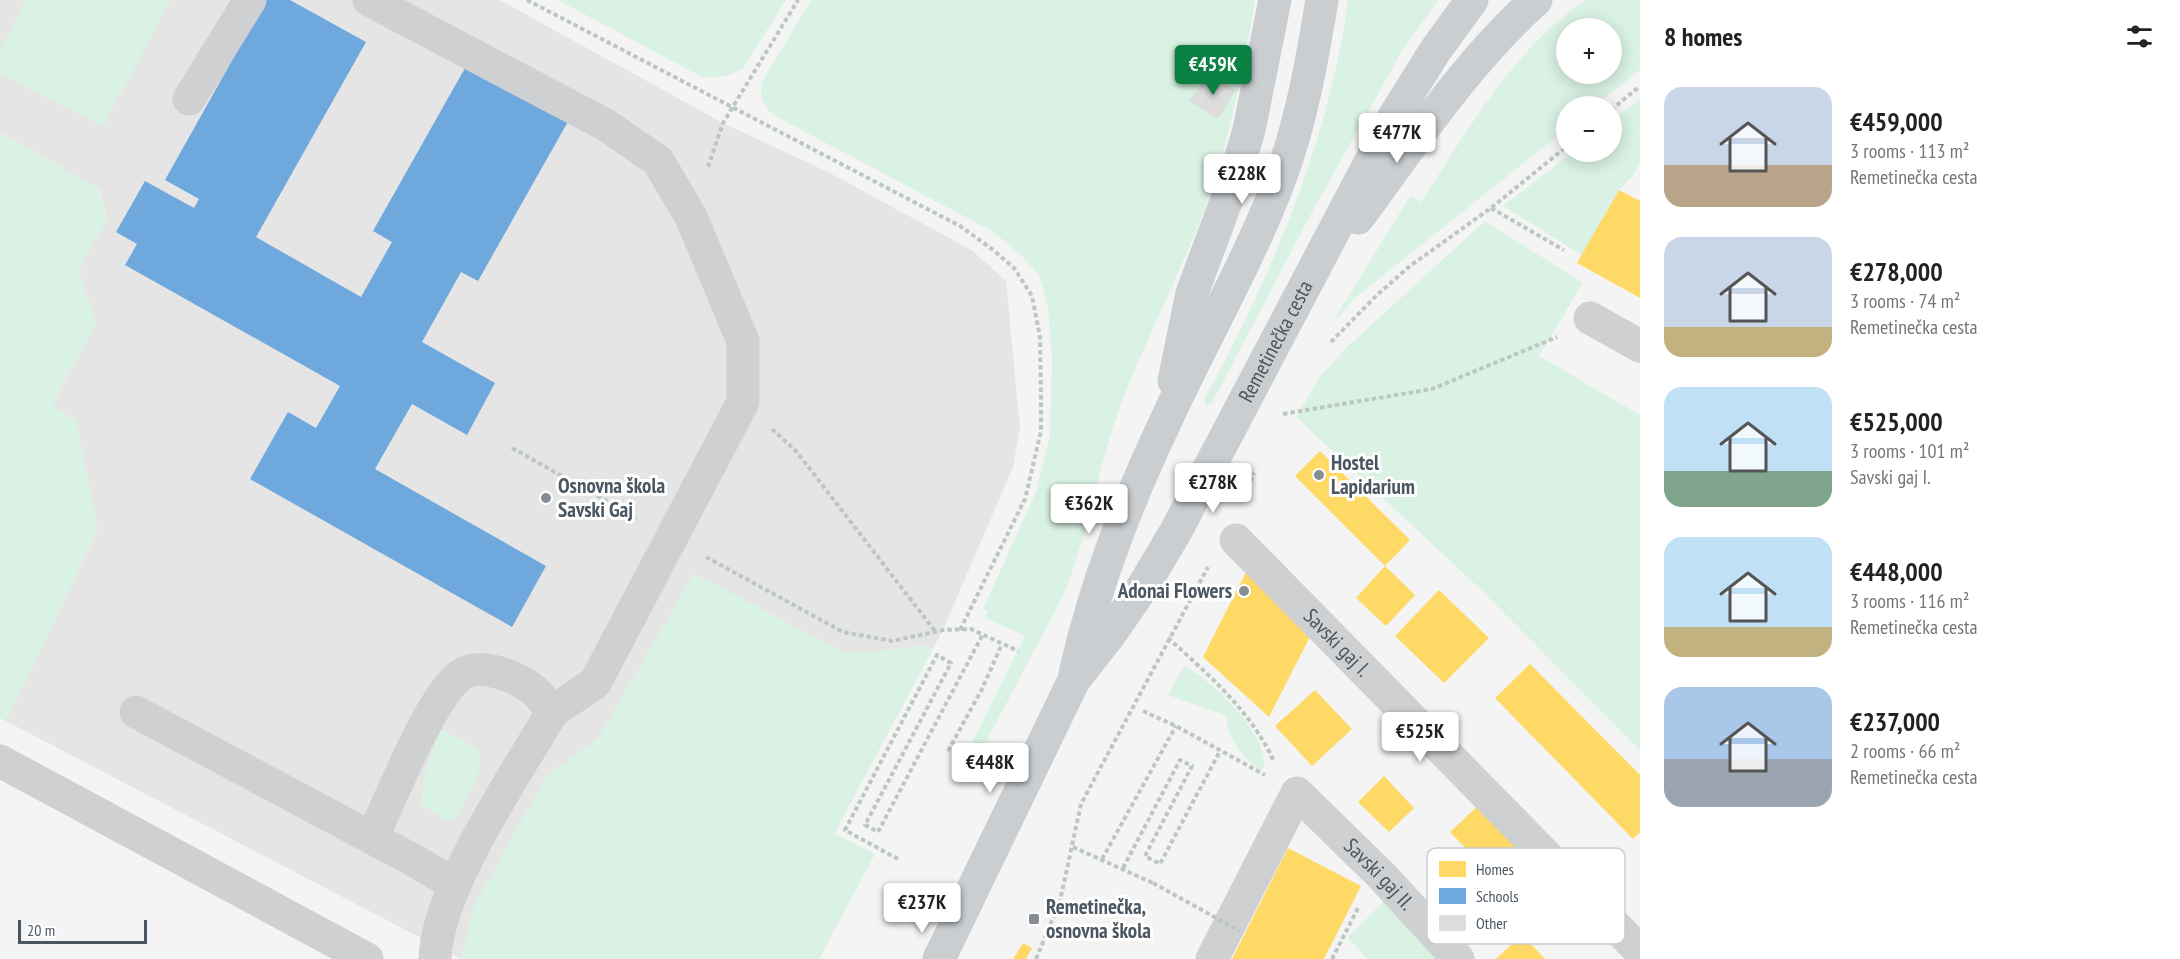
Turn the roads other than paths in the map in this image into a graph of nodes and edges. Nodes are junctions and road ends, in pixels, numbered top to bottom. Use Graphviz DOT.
graph roads {
  1 [pos="250,0"];
  2 [pos="369,0"];
  3 [pos="1275,0"];
  4 [pos="1322,0"];
  5 [pos="1472,0"];
  6 [pos="1536,0"];
  7 [pos="189,99"];
  8 [pos="1291,309"];
  9 [pos="1590,318"];
  10 [pos="1640,346"];
  11 [pos="1169,412"];
  12 [pos="1236,540"];
  13 [pos="1074,680"];
  14 [pos="136,712"];
  15 [pos="552,712"];
  16 [pos="0,761"];
  17 [pos="372,838"];
  18 [pos="1539,848"];
  19 [pos="455,885"];
  20 [pos="1427,925"];
  21 [pos="1625,936"];
  22 [pos="1444,944"];
  23 [pos="1640,951"];
  24 [pos="367,959"];
  25 [pos="435,959"];
  26 [pos="939,959"];
  27 [pos="1212,959"];
  28 [pos="1458,959"];
  1 -- 7 [label="street"];
  2 -- 15 [label="street"];
  3 -- 11 [label="main road"];
  4 -- 11 [label="main road, Remetinečka cesta"];
  5 -- 8 [label="main road, Remetinečka cesta"];
  6 -- 8 [label="main road"];
  8 -- 13 [label="main road, Remetinečka cesta"];
  9 -- 10 [label="street"];
  11 -- 13 [label="main road, Remetinečka cesta"];
  12 -- 18 [label="street, Savski gaj I."];
  13 -- 26 [label="main road, Remetinečka cesta"];
  14 -- 17 [label="street"];
  15 -- 17 [label="street"];
  15 -- 19 [label="street"];
  16 -- 24 [label="street"];
  17 -- 19 [label="street"];
  19 -- 25 [label="street"];
  20 -- 27 [label="street, Savski gaj II."];
  21 -- 23 [label="street, Savski gaj I."];
  22 -- 28 [label="street, Savski gaj II."];
}
